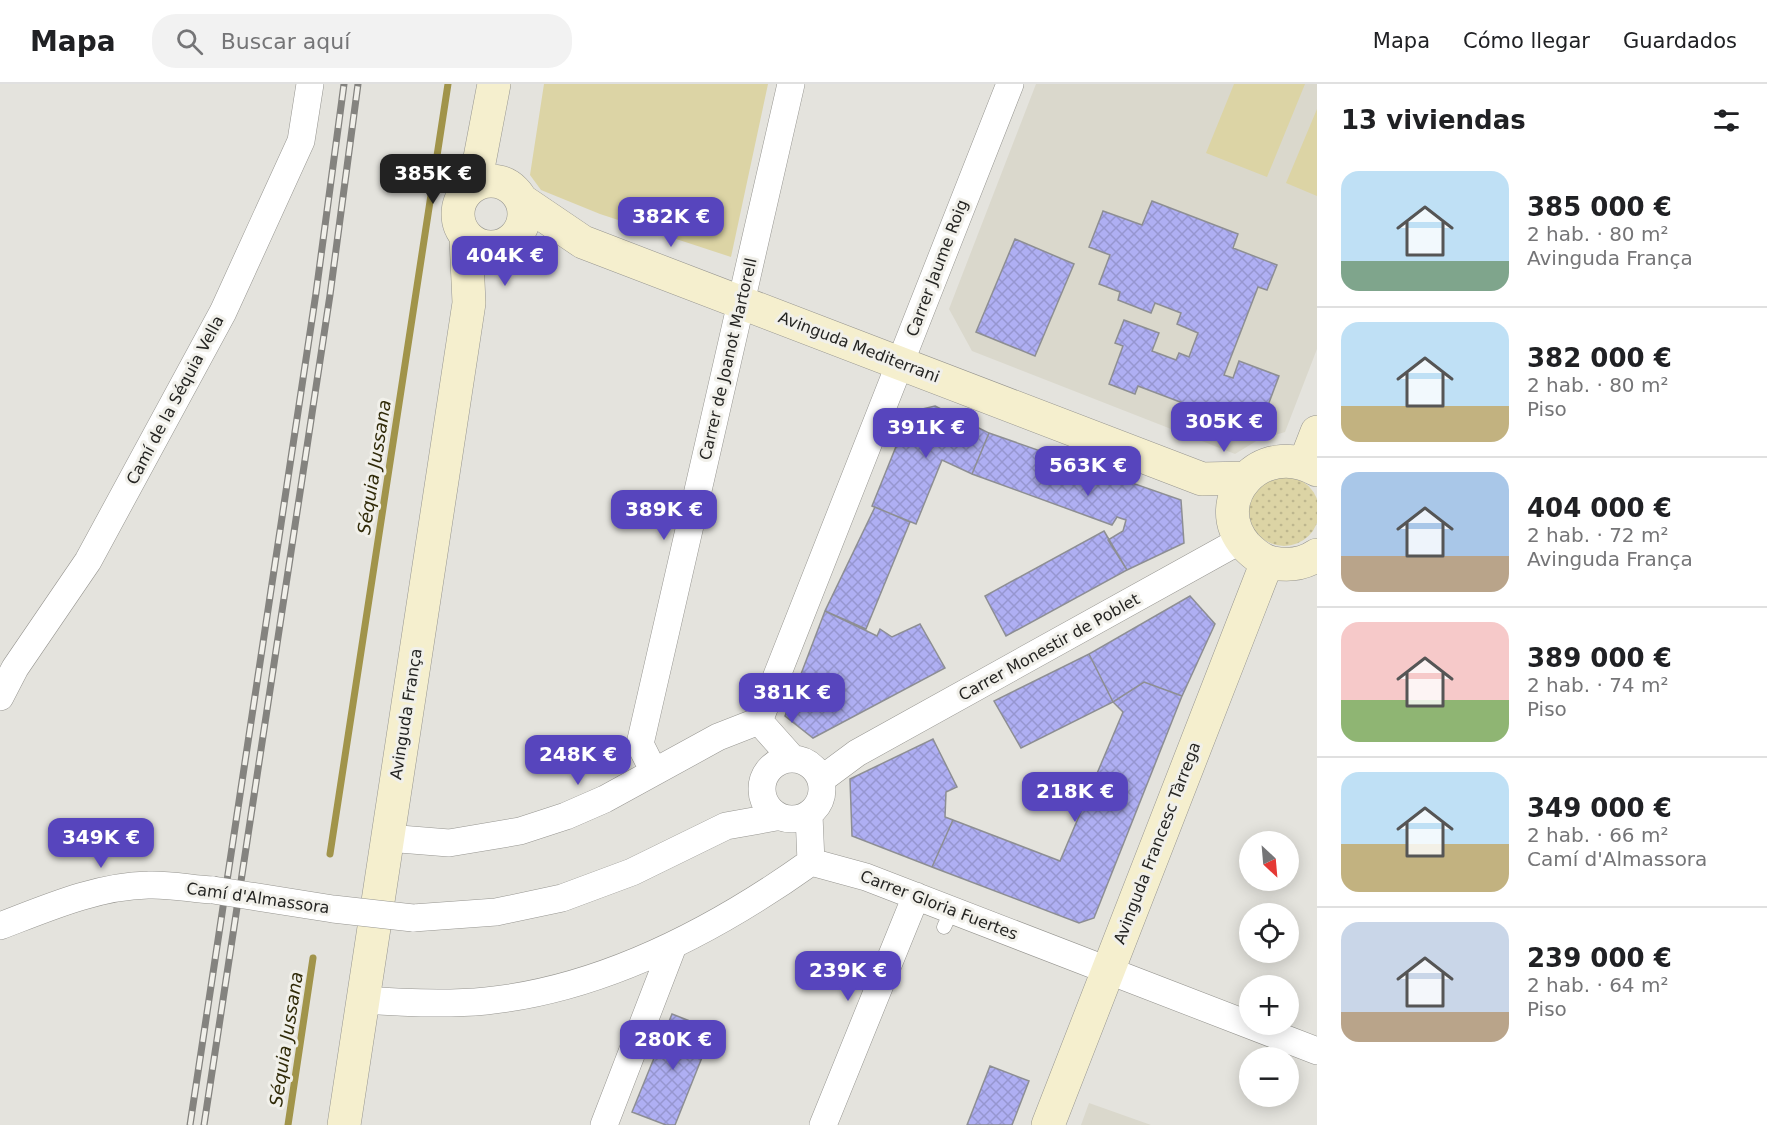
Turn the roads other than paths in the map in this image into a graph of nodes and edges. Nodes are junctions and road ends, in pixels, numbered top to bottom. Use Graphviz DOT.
graph roads {
  1 [pos="310,84"];
  2 [pos="791,84"];
  3 [pos="1010,84"];
  4 [pos="492,98"];
  5 [pos="502,190"];
  6 [pos="492,241"];
  7 [pos="583,242"];
  8 [pos="741,302"];
  9 [pos="900,363"];
  10 [pos="1317,432"];
  11 [pos="1311,466"];
  12 [pos="1246,478"];
  13 [pos="1202,479"];
  14 [pos="1237,527"];
  15 [pos="1317,555"];
  16 [pos="1267,562"];
  17 [pos="0,697"];
  18 [pos="759,721"];
  19 [pos="808,767"];
  20 [pos="654,772"];
  21 [pos="760,788"];
  22 [pos="809,815"];
  23 [pos="776,817"];
  24 [pos="726,826"];
  25 [pos="387,838"];
  26 [pos="812,862"];
  27 [pos="916,896"];
  28 [pos="0,926"];
  29 [pos="673,946"];
  30 [pos="1108,969"];
  31 [pos="363,1000"];
  32 [pos="1317,1051"];
  33 [pos="344,1125"];
  34 [pos="604,1125"];
  35 [pos="823,1125"];
  36 [pos="1048,1125"];
  1 -- 17 [label="street, Camí de la Séquia Vella"];
  2 -- 8 [label="street, Carrer de Joanot Martorell"];
  3 -- 9 [label="street, Carrer Jaume Roig"];
  4 -- 5 [label="main road"];
  5 -- 6 [label="main road"];
  5 -- 6 [label="main road"];
  5 -- 7 [label="main road, Avinguda Mediterrani"];
  6 -- 7 [label="main road, Avinguda Mediterrani"];
  6 -- 25 [label="main road, Avinguda França"];
  7 -- 8 [label="main road, Avinguda Mediterrani"];
  8 -- 9 [label="main road, Avinguda Mediterrani"];
  8 -- 20 [label="street, Carrer de Joanot Martorell"];
  9 -- 13 [label="main road, Avinguda Mediterrani"];
  9 -- 18 [label="street, Carrer Jaume Roig"];
  10 -- 11 [label="main road"];
  11 -- 12 [label="main road"];
  12 -- 13 [label="main road, Avinguda Mediterrani"];
  12 -- 14 [label="main road"];
  13 -- 14 [label="main road, Avinguda Mediterrani"];
  14 -- 16 [label="main road, Avinguda Mediterrani"];
  14 -- 19 [label="street, Carrer Monestir de Poblet"];
  15 -- 16 [label="main road"];
  16 -- 30 [label="main road, Avinguda Francesc Tàrrega"];
  18 -- 19 [label="street"];
  18 -- 20 [label="street"];
  19 -- 21 [label="street"];
  19 -- 22 [label="street"];
  20 -- 25 [label="street"];
  21 -- 23 [label="street"];
  21 -- 24 [label="street"];
  22 -- 23 [label="street"];
  22 -- 26 [label="street"];
  23 -- 24 [label="street"];
  24 -- 28 [label="street, Camí d'Almassora, bridge"];
  25 -- 31 [label="main road, Avinguda França"];
  26 -- 27 [label="street, Carrer Gloria Fuertes"];
  26 -- 29 [label="street"];
  27 -- 30 [label="street, Carrer Gloria Fuertes"];
  27 -- 35 [label="street"];
  29 -- 31 [label="street"];
  29 -- 34 [label="street"];
  30 -- 32 [label="street, Carrer Gloria Fuertes"];
  30 -- 36 [label="main road, Avinguda Francesc Tàrrega"];
  31 -- 33 [label="main road, Avinguda França"];
}
